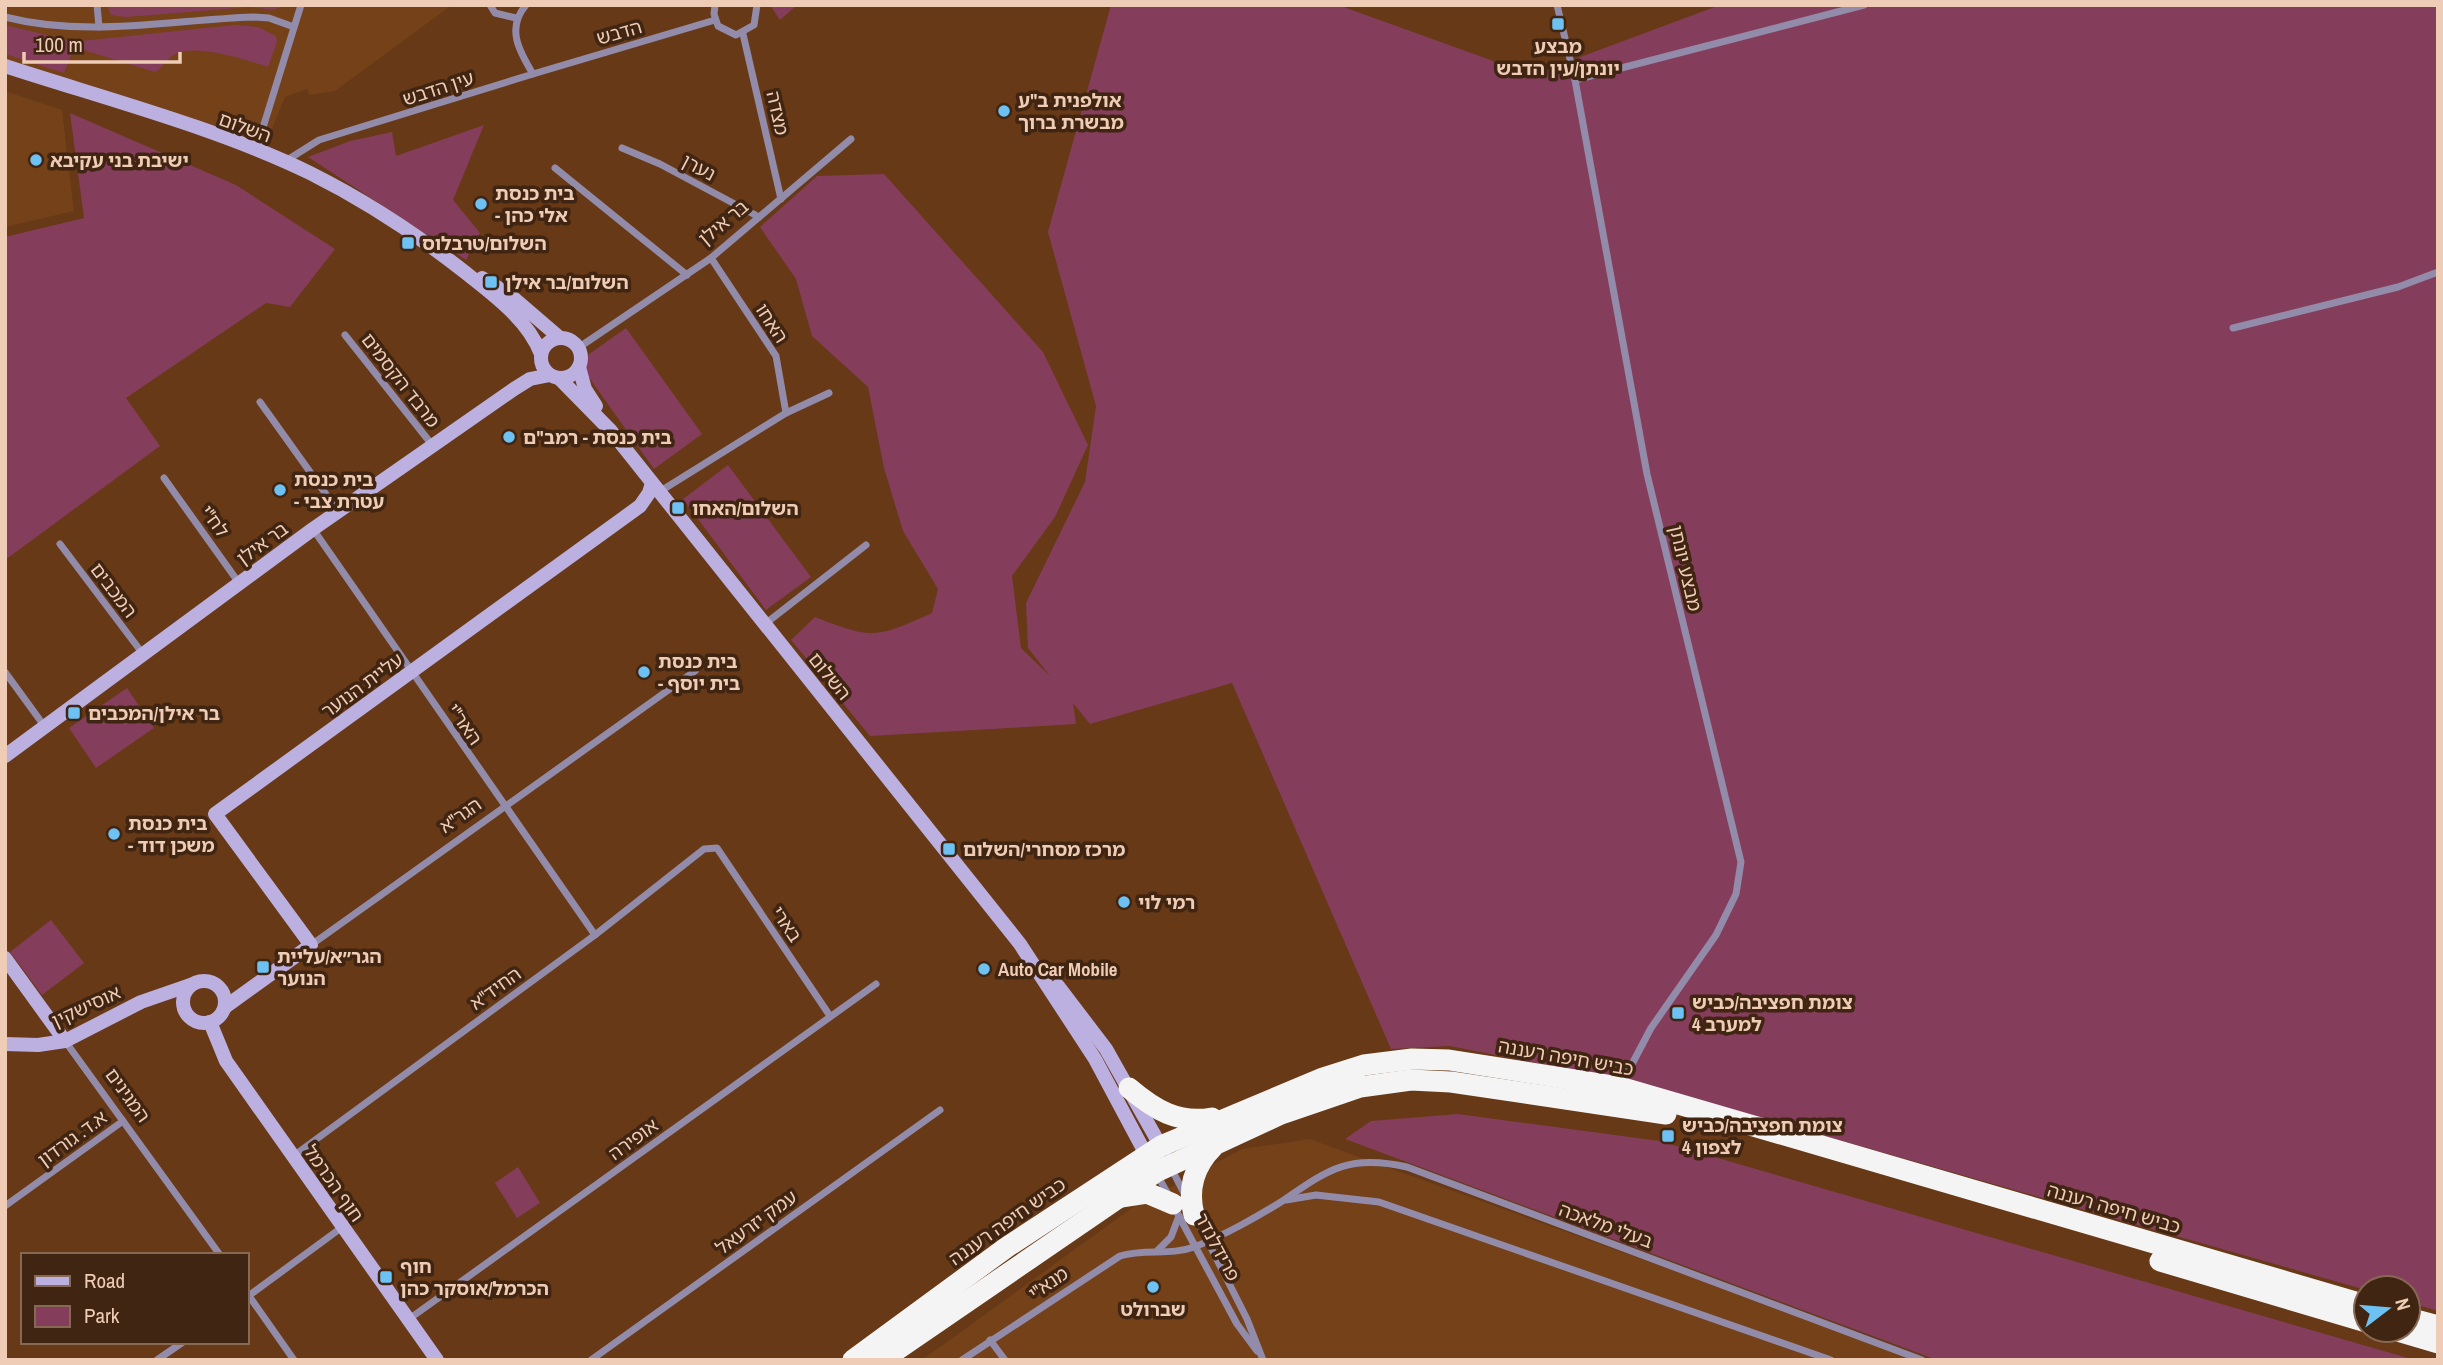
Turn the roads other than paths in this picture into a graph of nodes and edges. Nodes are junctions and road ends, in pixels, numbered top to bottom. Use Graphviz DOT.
graph roads {
  1 [pos="97,5"];
  2 [pos="301,5"];
  3 [pos="490,5"];
  4 [pos="526,5"];
  5 [pos="715,5"];
  6 [pos="757,5"];
  7 [pos="1557,5"];
  8 [pos="1864,5"];
  9 [pos="5,16"];
  10 [pos="516,18"];
  11 [pos="715,20"];
  12 [pos="99,27"];
  13 [pos="294,27"];
  14 [pos="743,34"];
  15 [pos="5,66"];
  16 [pos="533,74"];
  17 [pos="1575,80"];
  18 [pos="851,139"];
  19 [pos="622,148"];
  20 [pos="256,151"];
  21 [pos="284,162"];
  22 [pos="555,168"];
  23 [pos="781,199"];
  24 [pos="759,218"];
  25 [pos="711,258"];
  26 [pos="453,263"];
  27 [pos="2438,272"];
  28 [pos="687,275"];
  29 [pos="2233,328"];
  30 [pos="345,335"];
  31 [pos="560,338"];
  32 [pos="578,348"];
  33 [pos="541,354"];
  34 [pos="579,367"];
  35 [pos="554,377"];
  36 [pos="829,393"];
  37 [pos="260,402"];
  38 [pos="786,413"];
  39 [pos="611,431"];
  40 [pos="433,446"];
  41 [pos="164,478"];
  42 [pos="655,487"];
  43 [pos="338,511"];
  44 [pos="313,529"];
  45 [pos="60,544"];
  46 [pos="866,545"];
  47 [pos="239,583"];
  48 [pos="764,625"];
  49 [pos="143,654"];
  50 [pos="695,671"];
  51 [pos="5,672"];
  52 [pos="411,673"];
  53 [pos="45,727"];
  54 [pos="5,756"];
  55 [pos="504,808"];
  56 [pos="717,848"];
  57 [pos="595,935"];
  58 [pos="1020,944"];
  59 [pos="311,945"];
  60 [pos="5,958"];
  61 [pos="193,984"];
  62 [pos="876,984"];
  63 [pos="216,985"];
  64 [pos="248,989"];
  65 [pos="141,1002"];
  66 [pos="184,1007"];
  67 [pos="225,1007"];
  68 [pos="830,1016"];
  69 [pos="210,1022"];
  70 [pos="65,1041"];
  71 [pos="5,1044"];
  72 [pos="1129,1088"];
  73 [pos="1617,1096"];
  74 [pos="940,1110"];
  75 [pos="1228,1115"];
  76 [pos="123,1121"];
  77 [pos="1219,1141"];
  78 [pos="292,1157"];
  79 [pos="1158,1159"];
  80 [pos="1116,1199"];
  81 [pos="1282,1201"];
  82 [pos="5,1206"];
  83 [pos="1182,1211"];
  84 [pos="341,1227"];
  85 [pos="1207,1241"];
  86 [pos="1196,1247"];
  87 [pos="1158,1250"];
  88 [pos="219,1253"];
  89 [pos="248,1295"];
  90 [pos="2352,1301"];
  91 [pos="2352,1318"];
  92 [pos="408,1320"];
  93 [pos="990,1340"];
  94 [pos="180,1344"];
  95 [pos="1259,1358"];
  96 [pos="158,1360"];
  97 [pos="294,1360"];
  98 [pos="437,1360"];
  99 [pos="591,1360"];
  100 [pos="853,1360"];
  101 [pos="882,1360"];
  102 [pos="962,1360"];
  103 [pos="1005,1360"];
  104 [pos="1831,1360"];
  105 [pos="1922,1360"];
  1 -- 12 [label="street"];
  2 -- 13 [label="street"];
  3 -- 10 [label="street"];
  4 -- 10 [label="street"];
  5 -- 11 [label="street"];
  6 -- 14 [label="street"];
  7 -- 17 [label="street, מבצע יונתן"];
  8 -- 17 [label="street"];
  9 -- 12 [label="street"];
  10 -- 16 [label="street"];
  11 -- 14 [label="street"];
  11 -- 16 [label="street, הדבש"];
  12 -- 13 [label="street"];
  13 -- 20 [label="street"];
  14 -- 23 [label="street, מצדה"];
  15 -- 20 [label="street, השלום"];
  16 -- 21 [label="street, עין הדבש"];
  17 -- 73 [label="street, מבצע יונתן"];
  18 -- 23 [label="street, בר אילן"];
  19 -- 24 [label="street, נערן"];
  20 -- 21 [label="street, השלום"];
  21 -- 26 [label="street, השלום"];
  22 -- 28 [label="street"];
  23 -- 24 [label="street, בר אילן"];
  24 -- 25 [label="street, בר אילן"];
  25 -- 28 [label="street, בר אילן"];
  25 -- 38 [label="street, האחו"];
  26 -- 31 [label="street, השלום"];
  26 -- 33 [label="street, השלום"];
  27 -- 29 [label="street"];
  28 -- 32 [label="street, בר אילן"];
  30 -- 40 [label="street, מרבד הקסמים"];
  31 -- 32 [label="street"];
  31 -- 33 [label="street"];
  32 -- 34 [label="street"];
  33 -- 35 [label="street"];
  34 -- 35 [label="street"];
  34 -- 39 [label="street, השלום"];
  35 -- 39 [label="street, השלום"];
  35 -- 40 [label="street, בר אילן"];
  36 -- 38 [label="street"];
  37 -- 43 [label="street"];
  38 -- 42 [label="street"];
  39 -- 42 [label="street, השלום"];
  40 -- 43 [label="street, בר אילן"];
  41 -- 47 [label="street, לח\"י"];
  42 -- 48 [label="street, השלום"];
  42 -- 52 [label="street, עליית הנוער"];
  43 -- 44 [label="street, בר אילן"];
  44 -- 47 [label="street, בר אילן"];
  44 -- 52 [label="street, האר\"י"];
  45 -- 49 [label="street, המכבים"];
  46 -- 48 [label="street"];
  47 -- 49 [label="street, בר אילן"];
  48 -- 58 [label="street, השלום"];
  49 -- 53 [label="street, בר אילן"];
  50 -- 55 [label="street, הגר\"א"];
  51 -- 53 [label="street"];
  52 -- 55 [label="street, האר\"י"];
  52 -- 59 [label="street, עליית הנוער"];
  53 -- 54 [label="street, בר אילן"];
  55 -- 57 [label="street, האר\"י"];
  55 -- 59 [label="street, הגר\"א"];
  56 -- 57 [label="street, החיד\"א"];
  56 -- 68 [label="street, בארי"];
  57 -- 78 [label="street, החיד\"א"];
  58 -- 72 [label="street, השלום"];
  58 -- 79 [label="street, השלום"];
  59 -- 64 [label="street, הגר\"א"];
  60 -- 70 [label="street, המגינים"];
  61 -- 63 [label="street"];
  61 -- 65 [label="street, אוסישקין"];
  61 -- 66 [label="street"];
  62 -- 68 [label="street, אופירה"];
  63 -- 64 [label="street"];
  63 -- 67 [label="street"];
  64 -- 67 [label="street, הגר\"א"];
  65 -- 66 [label="street, אוסישקין"];
  65 -- 70 [label="street, אוסישקין"];
  66 -- 69 [label="street"];
  67 -- 69 [label="street"];
  68 -- 92 [label="street, אופירה"];
  69 -- 78 [label="street, חוף הכרמל"];
  70 -- 71 [label="street, אוסישקין"];
  70 -- 76 [label="street, המגינים"];
  72 -- 75 [label="highway"];
  72 -- 79 [label="street, השלום"];
  73 -- 75 [label="highway, כביש חיפה רעננה"];
  73 -- 77 [label="highway, כביש חיפה רעננה"];
  73 -- 90 [label="highway, כביש חיפה רעננה"];
  73 -- 91 [label="highway, כביש חיפה רעננה"];
  74 -- 99 [label="street, עמק יזרעאל"];
  75 -- 79 [label="highway, כביש חיפה רעננה"];
  76 -- 82 [label="street, א.ד. גורדון"];
  76 -- 88 [label="street, המגינים"];
  77 -- 79 [label="highway, כביש חיפה רעננה"];
  77 -- 83 [label="highway"];
  78 -- 84 [label="street, חוף הכרמל"];
  79 -- 80 [label="highway, כביש חיפה רעננה"];
  79 -- 83 [label="street, פרידלנדר"];
  79 -- 83 [label="street, פרידלנדר"];
  79 -- 100 [label="highway, כביש חיפה רעננה"];
  80 -- 83 [label="highway"];
  80 -- 101 [label="highway, כביש חיפה רעננה"];
  81 -- 85 [label="street, בעלי מלאכה"];
  81 -- 104 [label="street, בעלי מלאכה"];
  81 -- 105 [label="street, בעלי מלאכה"];
  83 -- 85 [label="street, פרידלנדר"];
  83 -- 86 [label="street, פרידלנדר"];
  83 -- 87 [label="street"];
  84 -- 89 [label="street"];
  84 -- 92 [label="street, חוף הכרמל"];
  85 -- 86 [label="street, מנא\"י"];
  85 -- 95 [label="street, פרידלנדר"];
  86 -- 87 [label="street, מנא\"י"];
  86 -- 95 [label="street, פרידלנדר"];
  87 -- 93 [label="street, מנא\"י"];
  89 -- 97 [label="street"];
  92 -- 98 [label="street, חוף הכרמל"];
  93 -- 102 [label="street, מנא\"י"];
  93 -- 103 [label="street"];
  94 -- 96 [label="street"];
}
